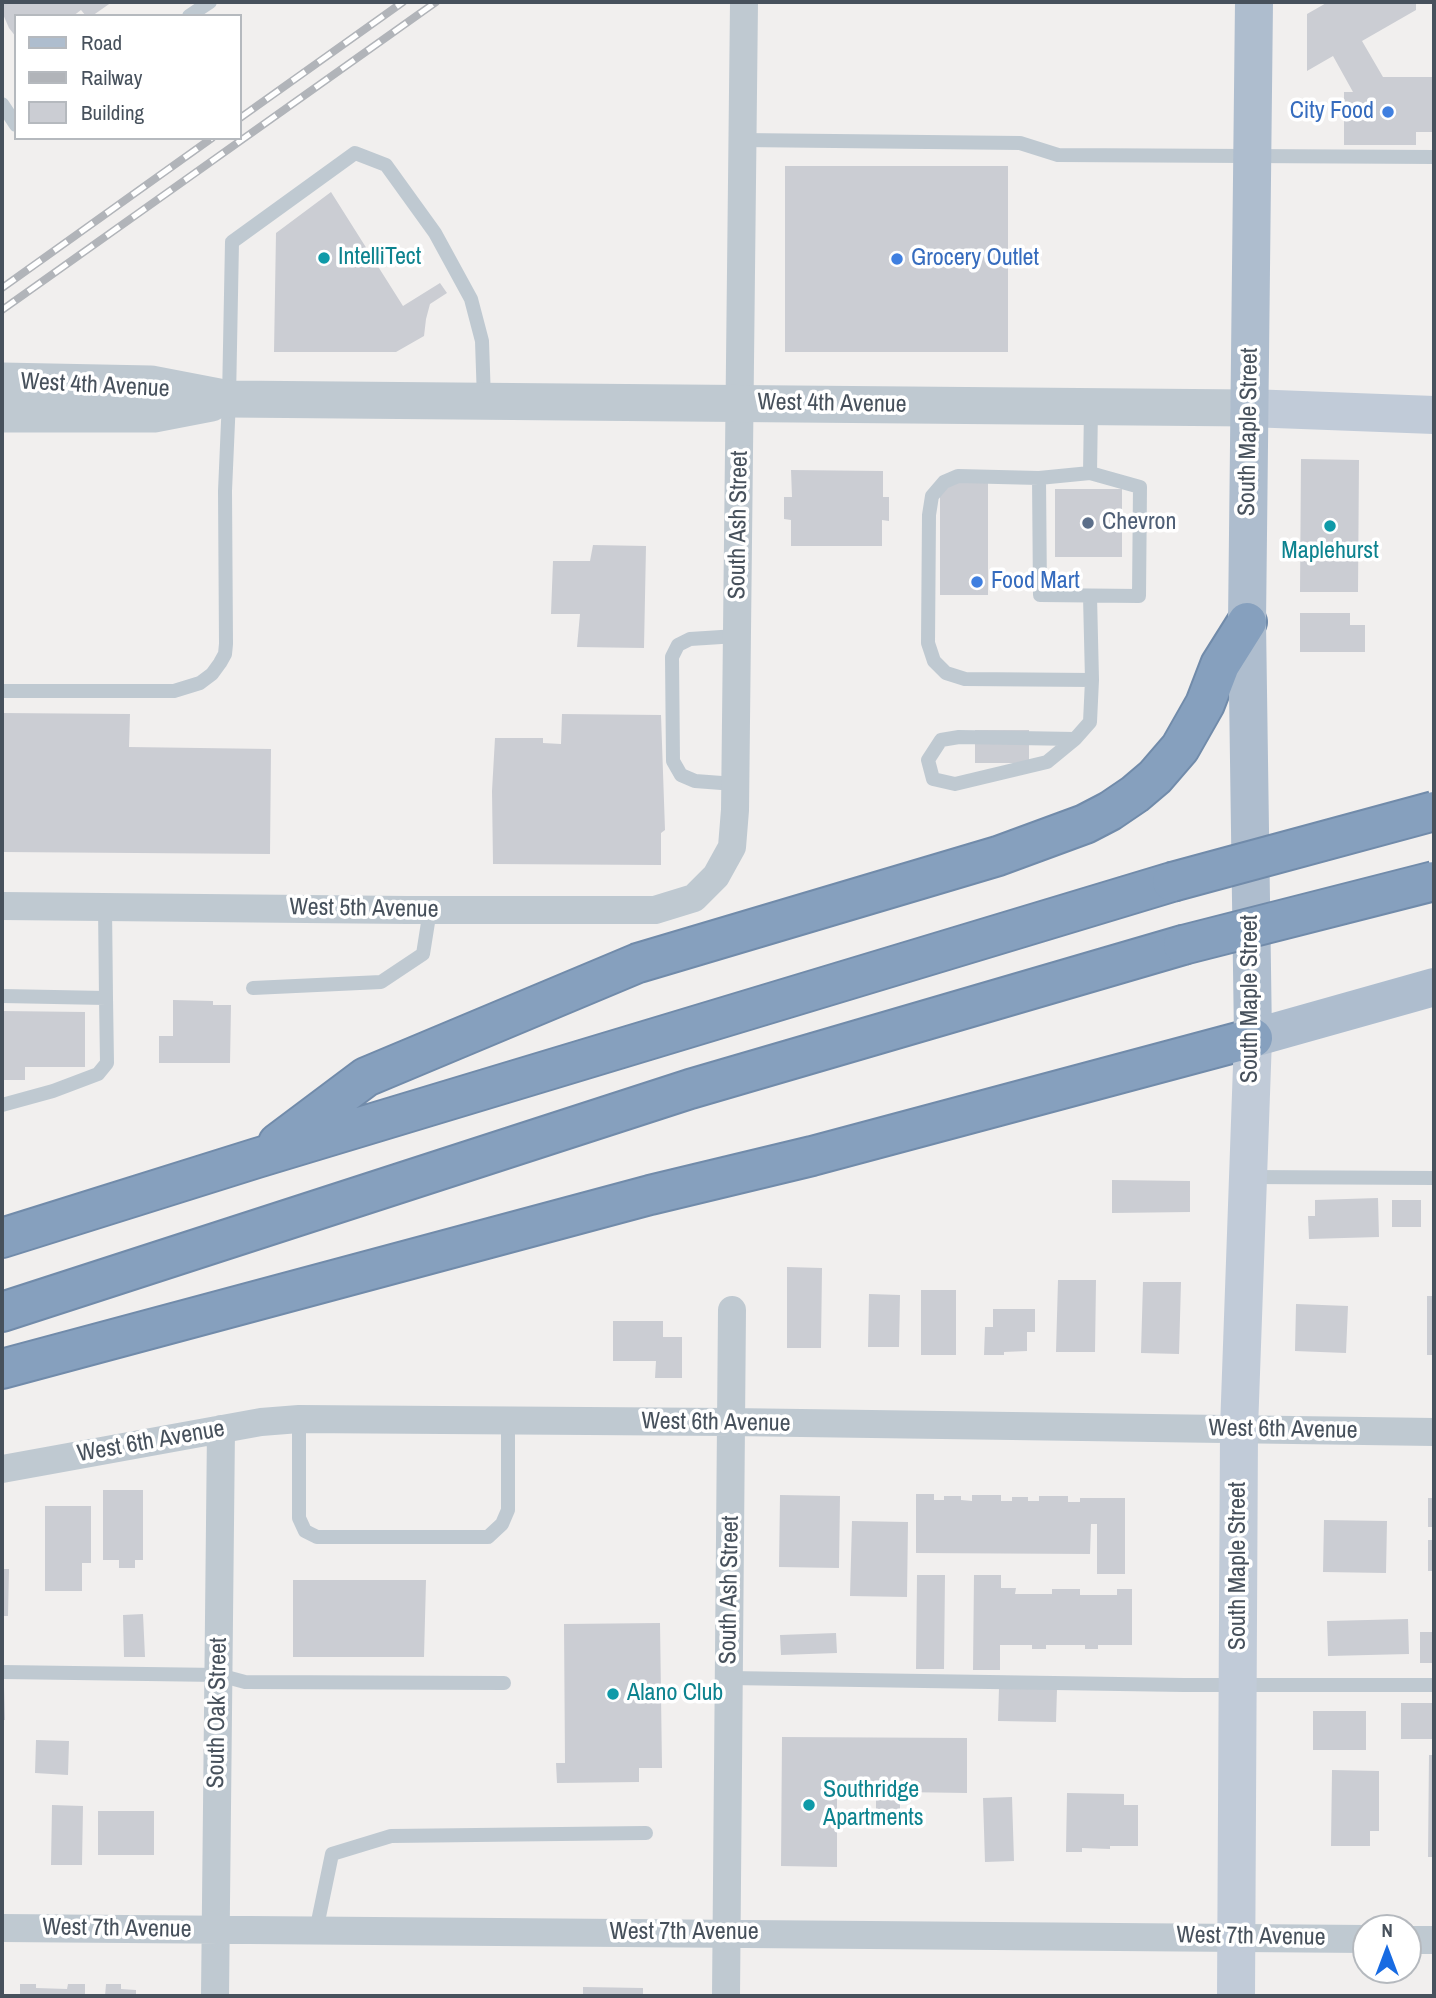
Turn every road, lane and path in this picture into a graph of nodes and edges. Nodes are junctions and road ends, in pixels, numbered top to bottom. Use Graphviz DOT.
graph roads {
  1 [pos="210,2"];
  2 [pos="744,2"];
  3 [pos="1254,2"];
  4 [pos="192,14"];
  5 [pos="2,104"];
  6 [pos="14,122"];
  7 [pos="742,140"];
  8 [pos="1252,157"];
  9 [pos="1434,157"];
  10 [pos="2,381"];
  11 [pos="229,400"];
  12 [pos="484,401"];
  13 [pos="740,403"];
  14 [pos="1091,406"];
  15 [pos="1249,408"];
  16 [pos="2,414"];
  17 [pos="1434,415"];
  18 [pos="1090,473"];
  19 [pos="1039,478"];
  20 [pos="1090,596"];
  21 [pos="1247,622"];
  22 [pos="737,636"];
  23 [pos="1092,680"];
  24 [pos="2,691"];
  25 [pos="1075,739"];
  26 [pos="735,784"];
  27 [pos="1434,811"];
  28 [pos="716,876"];
  29 [pos="1434,881"];
  30 [pos="2,905"];
  31 [pos="105,906"];
  32 [pos="429,910"];
  33 [pos="1434,987"];
  34 [pos="253,988"];
  35 [pos="2,996"];
  36 [pos="106,998"];
  37 [pos="1253,1038"];
  38 [pos="2,1105"];
  39 [pos="257,1158"];
  40 [pos="1250,1177"];
  41 [pos="1434,1178"];
  42 [pos="2,1238"];
  43 [pos="732,1310"];
  44 [pos="2,1311"];
  45 [pos="2,1368"];
  46 [pos="299,1419"];
  47 [pos="508,1421"];
  48 [pos="731,1422"];
  49 [pos="221,1429"];
  50 [pos="1239,1429"];
  51 [pos="1434,1432"];
  52 [pos="2,1469"];
  53 [pos="2,1672"];
  54 [pos="219,1675"];
  55 [pos="729,1678"];
  56 [pos="504,1683"];
  57 [pos="1238,1685"];
  58 [pos="1434,1685"];
  59 [pos="646,1833"];
  60 [pos="2,1928"];
  61 [pos="216,1930"];
  62 [pos="316,1931"];
  63 [pos="726,1934"];
  64 [pos="1237,1937"];
  65 [pos="1352,1939"];
  66 [pos="215,1996"];
  67 [pos="726,1996"];
  68 [pos="1236,1996"];
  1 -- 4 [label="lane"];
  2 -- 7 [label="street, South Ash Street"];
  3 -- 8 [label="main road, South Maple Street"];
  5 -- 6 [label="lane"];
  7 -- 8 [label="lane"];
  7 -- 13 [label="street, South Ash Street"];
  8 -- 9 [label="lane"];
  8 -- 15 [label="main road, South Maple Street"];
  10 -- 11 [label="street, West 4th Avenue"];
  11 -- 12 [label="street, West 4th Avenue"];
  11 -- 12 [label="lane"];
  11 -- 16 [label="street, West 4th Avenue"];
  11 -- 24 [label="lane"];
  12 -- 13 [label="street, West 4th Avenue"];
  13 -- 14 [label="street, West 4th Avenue"];
  13 -- 22 [label="street, South Ash Street"];
  14 -- 15 [label="street, West 4th Avenue"];
  14 -- 18 [label="lane"];
  15 -- 17 [label="main road, West 4th Avenue"];
  15 -- 21 [label="main road, South Maple Street"];
  18 -- 19 [label="lane"];
  18 -- 20 [label="lane"];
  19 -- 20 [label="lane"];
  19 -- 23 [label="lane"];
  20 -- 23 [label="lane"];
  21 -- 37 [label="main road, South Maple Street"];
  21 -- 39 [label="highway"];
  22 -- 26 [label="street, South Ash Street"];
  22 -- 26 [label="lane"];
  23 -- 25 [label="lane"];
  25 -- 25 [label="lane"];
  26 -- 28 [label="street, South Ash Street"];
  27 -- 39 [label="highway, bridge"];
  28 -- 32 [label="street, West 5th Avenue"];
  29 -- 44 [label="highway, bridge"];
  30 -- 31 [label="street, West 5th Avenue"];
  31 -- 32 [label="street, West 5th Avenue"];
  31 -- 36 [label="lane"];
  32 -- 34 [label="lane"];
  33 -- 37 [label="main road"];
  35 -- 36 [label="lane"];
  36 -- 38 [label="lane"];
  37 -- 40 [label="main road, South Maple Street"];
  37 -- 45 [label="highway"];
  39 -- 42 [label="highway"];
  40 -- 41 [label="lane"];
  40 -- 50 [label="main road, South Maple Street"];
  43 -- 48 [label="street, South Ash Street"];
  46 -- 47 [label="street, West 6th Avenue"];
  46 -- 47 [label="lane"];
  46 -- 49 [label="street, West 6th Avenue"];
  47 -- 48 [label="street, West 6th Avenue"];
  48 -- 50 [label="street, West 6th Avenue"];
  48 -- 55 [label="street, South Ash Street"];
  49 -- 52 [label="street, West 6th Avenue"];
  49 -- 54 [label="street, South Oak Street"];
  50 -- 51 [label="street, West 6th Avenue"];
  50 -- 57 [label="main road, South Maple Street"];
  53 -- 54 [label="lane"];
  54 -- 56 [label="lane"];
  54 -- 61 [label="street, South Oak Street"];
  55 -- 57 [label="lane"];
  55 -- 63 [label="street, South Ash Street"];
  57 -- 58 [label="lane"];
  57 -- 64 [label="main road, South Maple Street"];
  59 -- 62 [label="lane"];
  60 -- 61 [label="street, West 7th Avenue"];
  61 -- 62 [label="street, West 7th Avenue"];
  61 -- 66 [label="street, South Oak Street"];
  62 -- 63 [label="street, West 7th Avenue"];
  63 -- 64 [label="street, West 7th Avenue"];
  63 -- 67 [label="street, South Ash Street"];
  64 -- 65 [label="street, West 7th Avenue"];
  64 -- 68 [label="main road, South Maple Street"];
}
